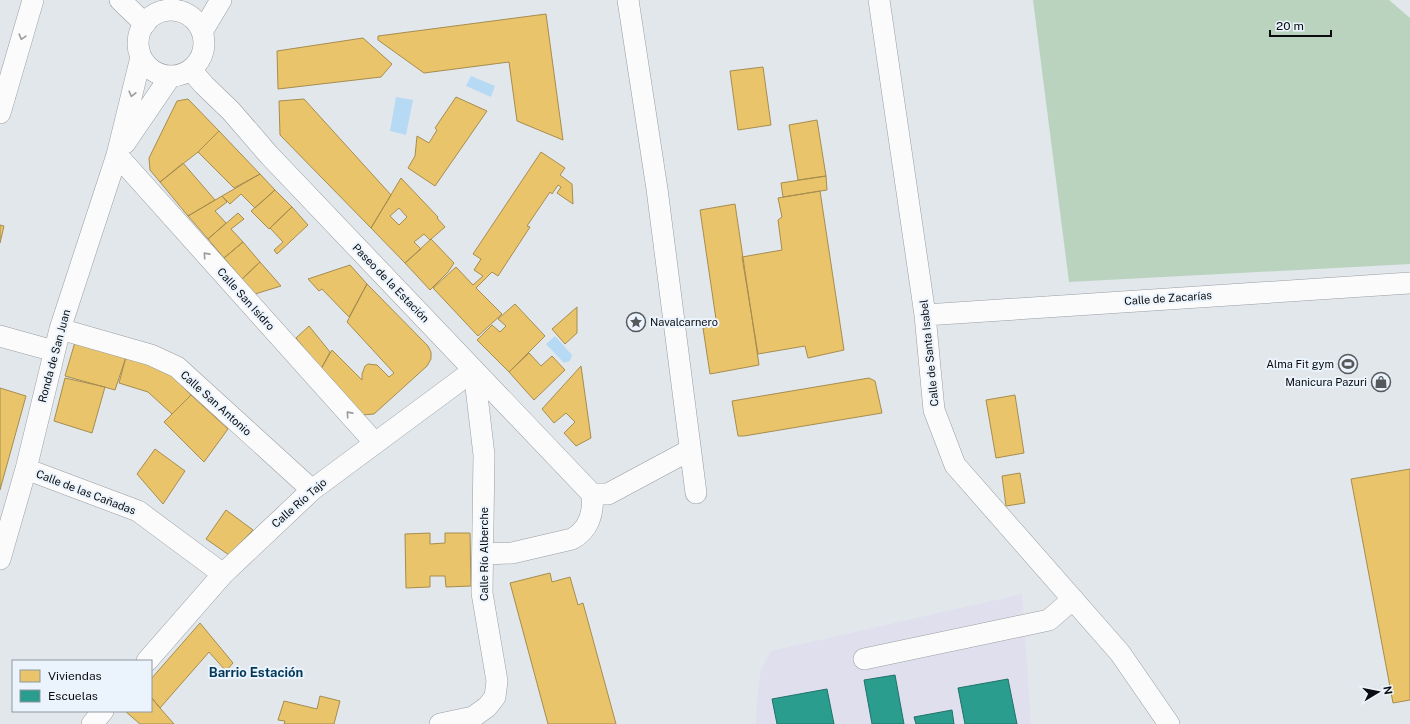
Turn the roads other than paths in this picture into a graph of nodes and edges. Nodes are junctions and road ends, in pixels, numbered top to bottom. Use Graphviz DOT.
graph roads {
  1 [pos="33,0"];
  2 [pos="120,0"];
  3 [pos="221,0"];
  4 [pos="628,0"];
  5 [pos="879,0"];
  6 [pos="178,5"];
  7 [pos="145,24"];
  8 [pos="202,32"];
  9 [pos="141,57"];
  10 [pos="191,70"];
  11 [pos="170,77"];
  12 [pos="0,113"];
  13 [pos="117,155"];
  14 [pos="1410,283"];
  15 [pos="925,315"];
  16 [pos="60,329"];
  17 [pos="0,336"];
  18 [pos="54,351"];
  19 [pos="474,370"];
  20 [pos="375,443"];
  21 [pos="690,450"];
  22 [pos="26,469"];
  23 [pos="312,490"];
  24 [pos="696,493"];
  25 [pos="592,494"];
  26 [pos="483,554"];
  27 [pos="0,559"];
  28 [pos="223,574"];
  29 [pos="1073,599"];
  30 [pos="864,659"];
  31 [pos="148,660"];
  32 [pos="102,712"];
  33 [pos="92,724"];
  34 [pos="440,724"];
  35 [pos="1169,724"];
  1 -- 12 [label="street, one-way"];
  2 -- 7 [label="street"];
  3 -- 8 [label="street"];
  4 -- 21 [label="street"];
  5 -- 15 [label="street, Calle de Santa Isabel"];
  6 -- 7 [label="street"];
  6 -- 8 [label="street"];
  7 -- 9 [label="street, Ronda de San Juan"];
  8 -- 10 [label="street"];
  9 -- 11 [label="street"];
  9 -- 13 [label="street, Ronda de San Juan, one-way"];
  10 -- 11 [label="street"];
  10 -- 19 [label="street, Paseo de la Estación"];
  11 -- 13 [label="street, Ronda de San Juan"];
  13 -- 16 [label="street, Ronda de San Juan"];
  20 -- 13 [label="street, Calle San Isidro, one-way"];
  14 -- 15 [label="street, Calle de Zacarías"];
  15 -- 29 [label="street, Calle de Santa Isabel"];
  16 -- 18 [label="street, Ronda de San Juan"];
  16 -- 23 [label="street, Calle San Antonio"];
  17 -- 18 [label="street"];
  18 -- 22 [label="street, Ronda de San Juan"];
  19 -- 20 [label="street, Calle Río Tajo"];
  19 -- 25 [label="street, Paseo de la Estación"];
  19 -- 26 [label="street, Calle Río Alberche"];
  20 -- 23 [label="street, Calle Río Tajo"];
  21 -- 24 [label="street"];
  21 -- 25 [label="street"];
  22 -- 27 [label="street, Ronda de San Juan"];
  22 -- 28 [label="street, Calle de las Cañadas"];
  23 -- 28 [label="street, Calle Río Tajo"];
  25 -- 26 [label="street"];
  26 -- 34 [label="street, Calle Río Alberche"];
  28 -- 31 [label="street, Calle Río Tajo"];
  29 -- 30 [label="street"];
  29 -- 35 [label="street, Calle de Santa Isabel"];
  32 -- 33 [label="street"];
}
